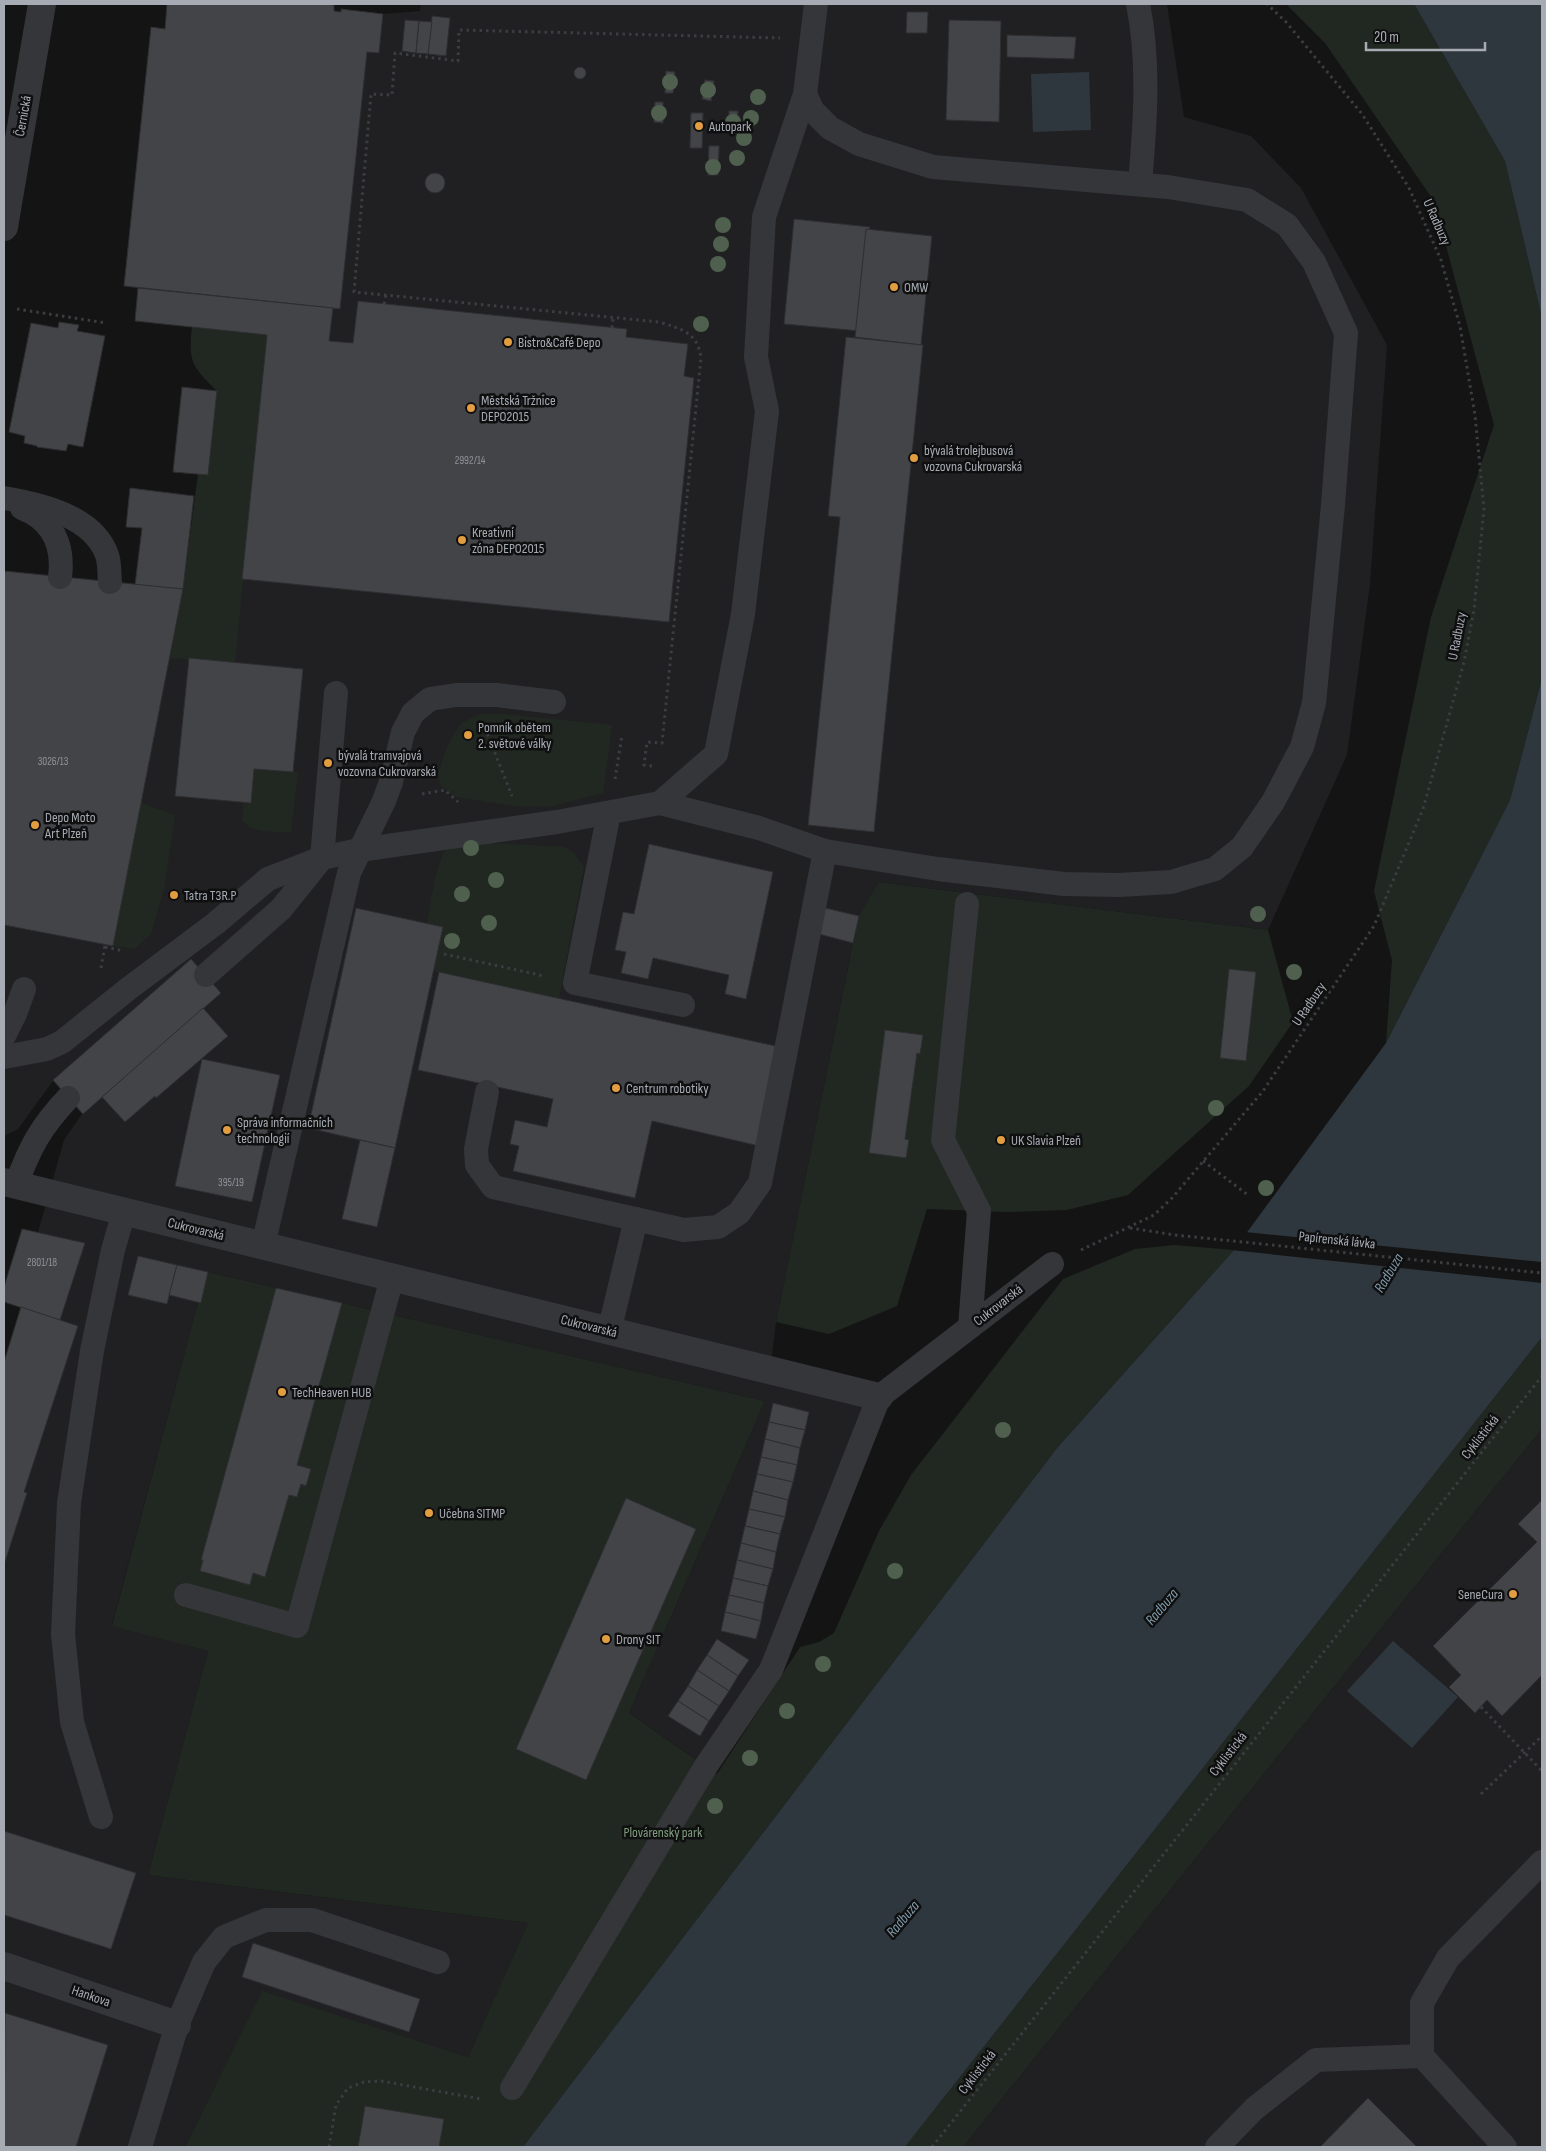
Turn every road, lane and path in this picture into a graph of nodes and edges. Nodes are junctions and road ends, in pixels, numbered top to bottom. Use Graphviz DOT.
graph roads {
  1 [pos="42,4"];
  2 [pos="816,4"];
  3 [pos="1138,4"];
  4 [pos="1267,4"];
  5 [pos="812,32"];
  6 [pos="805,94"];
  7 [pos="1140,184"];
  8 [pos="4,227"];
  9 [pos="386,295"];
  10 [pos="384,304"];
  11 [pos="17,309"];
  12 [pos="70,318"];
  13 [pos="613,318"];
  14 [pos="69,323"];
  15 [pos="106,323"];
  16 [pos="612,328"];
  17 [pos="4,499"];
  18 [pos="60,577"];
  19 [pos="110,582"];
  20 [pos="336,693"];
  21 [pos="472,695"];
  22 [pos="554,702"];
  23 [pos="622,735"];
  24 [pos="661,767"];
  25 [pos="445,790"];
  26 [pos="512,798"];
  27 [pos="459,803"];
  28 [pos="660,804"];
  29 [pos="609,813"];
  30 [pos="359,850"];
  31 [pos="825,851"];
  32 [pos="322,858"];
  33 [pos="967,904"];
  34 [pos="105,947"];
  35 [pos="128,952"];
  36 [pos="444,954"];
  37 [pos="206,975"];
  38 [pos="575,983"];
  39 [pos="24,989"];
  40 [pos="683,1005"];
  41 [pos="4,1036"];
  42 [pos="4,1057"];
  43 [pos="487,1092"];
  44 [pos="68,1098"];
  45 [pos="1203,1162"];
  46 [pos="10,1184"];
  47 [pos="1248,1195"];
  48 [pos="124,1212"];
  49 [pos="636,1220"];
  50 [pos="1129,1228"];
  51 [pos="263,1246"];
  52 [pos="1052,1264"];
  53 [pos="1542,1273"];
  54 [pos="392,1278"];
  55 [pos="970,1327"];
  56 [pos="609,1332"];
  57 [pos="1542,1376"];
  58 [pos="879,1398"];
  59 [pos="186,1595"];
  60 [pos="1481,1707"];
  61 [pos="1542,1736"];
  62 [pos="1525,1753"];
  63 [pos="1542,1771"];
  64 [pos="1482,1794"];
  65 [pos="101,1817"];
  66 [pos="1542,1862"];
  67 [pos="438,1962"];
  68 [pos="4,1966"];
  69 [pos="177,2025"];
  70 [pos="1422,2056"];
  71 [pos="512,2088"];
  72 [pos="140,2147"];
  73 [pos="329,2147"];
  74 [pos="932,2147"];
  75 [pos="1217,2147"];
  76 [pos="1505,2147"];
  1 -- 8 [label="street, Černická"];
  2 -- 5 [label="lane"];
  3 -- 7 [label="lane"];
  4 -- 45 [label="path, U Radbuzy"];
  5 -- 6 [label="lane"];
  5 -- 9 [label="path"];
  6 -- 7 [label="lane"];
  6 -- 28 [label="lane"];
  7 -- 31 [label="lane"];
  9 -- 10 [label="path"];
  9 -- 13 [label="path"];
  11 -- 12 [label="path"];
  12 -- 14 [label="path"];
  12 -- 15 [label="path"];
  13 -- 16 [label="path"];
  13 -- 24 [label="path"];
  17 -- 18 [label="lane"];
  17 -- 19 [label="lane"];
  20 -- 32 [label="lane"];
  21 -- 22 [label="lane"];
  21 -- 26 [label="path"];
  21 -- 30 [label="lane"];
  23 -- 29 [label="path"];
  25 -- 27 [label="path"];
  28 -- 29 [label="lane"];
  28 -- 31 [label="lane"];
  29 -- 30 [label="lane"];
  29 -- 38 [label="lane"];
  30 -- 32 [label="lane"];
  30 -- 51 [label="lane"];
  31 -- 49 [label="lane"];
  32 -- 37 [label="lane"];
  32 -- 42 [label="lane"];
  33 -- 55 [label="lane"];
  34 -- 35 [label="path"];
  36 -- 38 [label="path"];
  38 -- 40 [label="lane"];
  39 -- 41 [label="lane"];
  43 -- 49 [label="lane"];
  44 -- 46 [label="lane"];
  45 -- 47 [label="path"];
  45 -- 50 [label="path, U Radbuzy"];
  46 -- 48 [label="street, Cukrovarská"];
  48 -- 51 [label="street, Cukrovarská"];
  48 -- 65 [label="lane"];
  49 -- 56 [label="lane"];
  50 -- 52 [label="path"];
  50 -- 53 [label="path, Papírenská lávka"];
  51 -- 54 [label="street, Cukrovarská"];
  52 -- 55 [label="lane, Cukrovarská"];
  54 -- 56 [label="street, Cukrovarská"];
  54 -- 59 [label="lane"];
  55 -- 58 [label="lane, Cukrovarská"];
  56 -- 58 [label="street, Cukrovarská"];
  57 -- 74 [label="path, Cyklistická"];
  58 -- 71 [label="lane"];
  60 -- 62 [label="path"];
  61 -- 62 [label="path"];
  62 -- 63 [label="path"];
  62 -- 64 [label="path"];
  66 -- 70 [label="lane"];
  67 -- 69 [label="lane"];
  68 -- 69 [label="street, Hankova"];
  69 -- 72 [label="lane"];
  70 -- 75 [label="lane"];
  70 -- 76 [label="lane"];
  71 -- 73 [label="path"];
}
